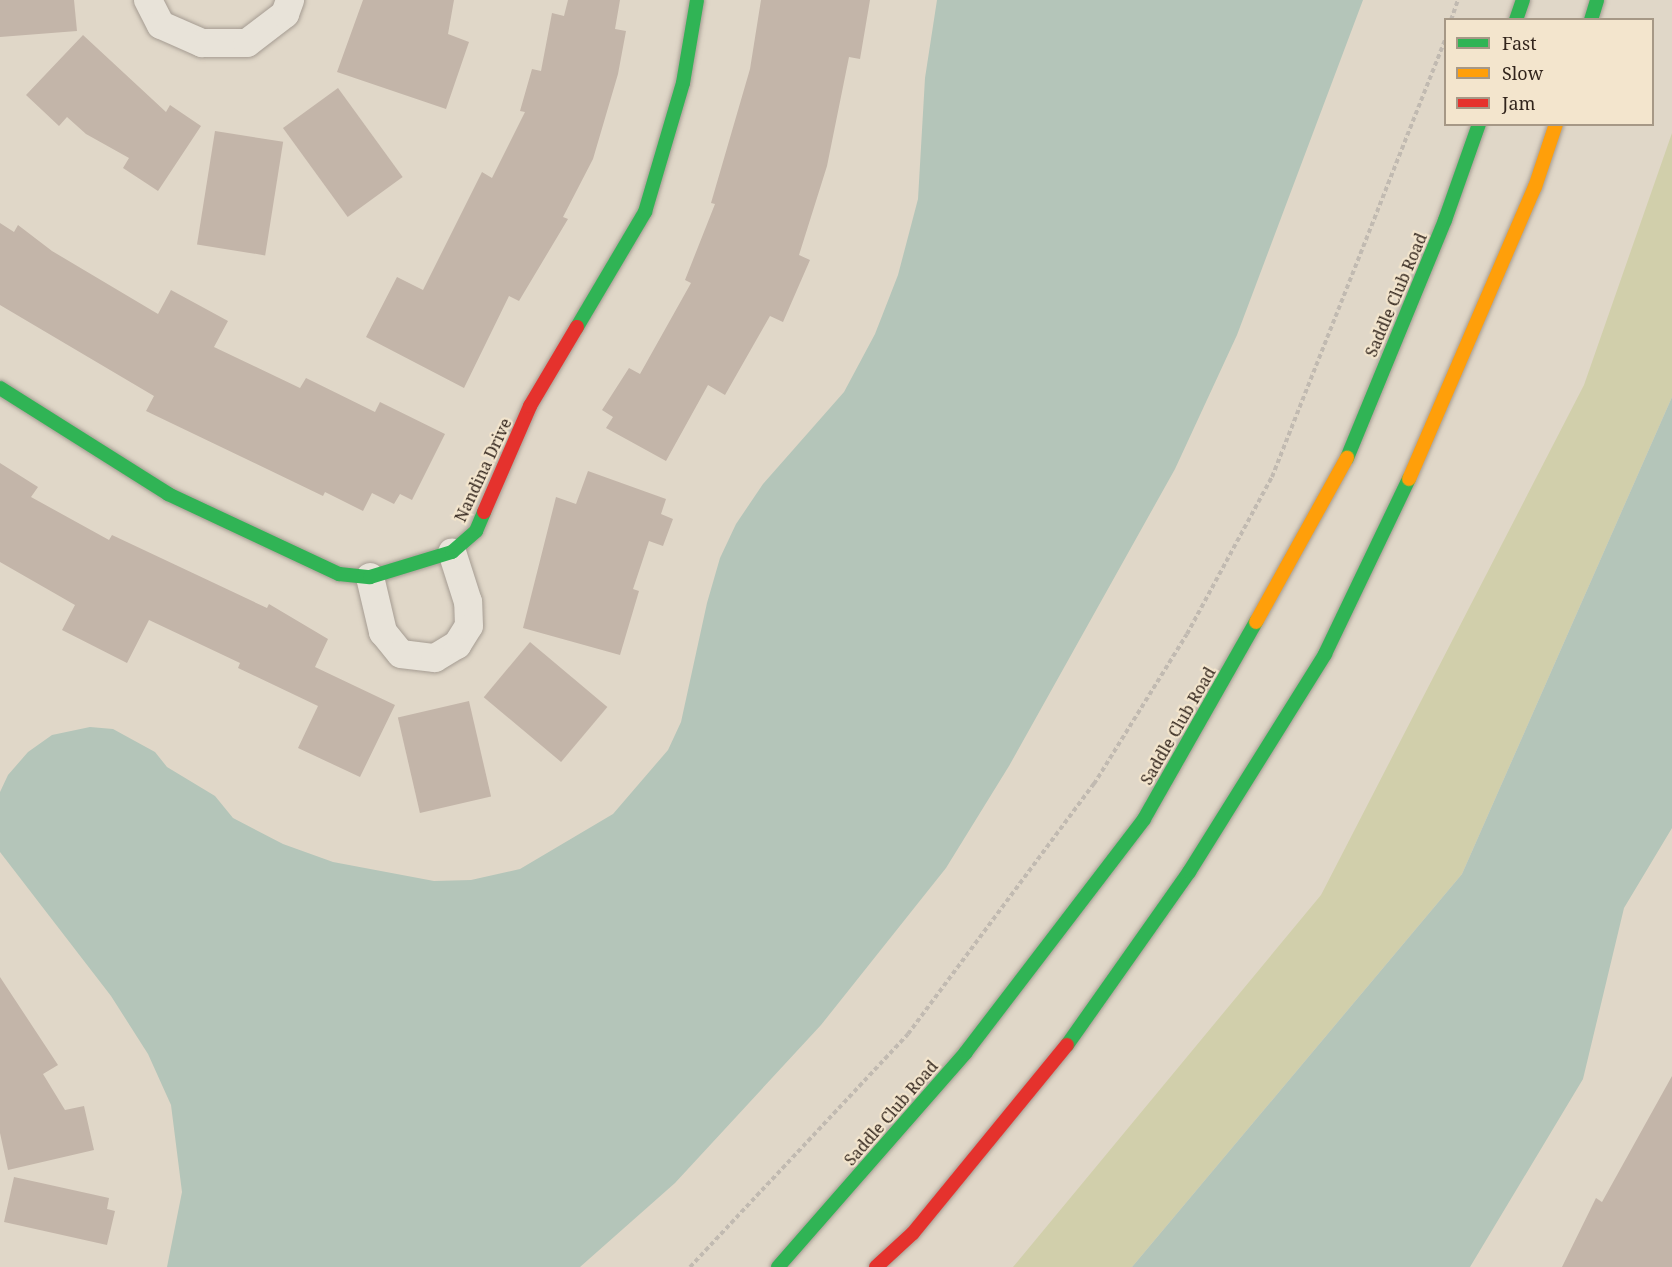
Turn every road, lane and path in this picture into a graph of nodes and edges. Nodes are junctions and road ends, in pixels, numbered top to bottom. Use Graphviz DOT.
graph roads {
  1 [pos="148,0"];
  2 [pos="291,0"];
  3 [pos="698,0"];
  4 [pos="1458,0"];
  5 [pos="1523,0"];
  6 [pos="1598,0"];
  7 [pos="1452,18"];
  8 [pos="1517,18"];
  9 [pos="1592,18"];
  10 [pos="1444,42"];
  11 [pos="1478,126"];
  12 [pos="1555,126"];
  13 [pos="0,388"];
  14 [pos="452,552"];
  15 [pos="370,577"];
  16 [pos="690,1267"];
  17 [pos="778,1267"];
  18 [pos="876,1267"];
  1 -- 2 [label="street"];
  3 -- 14 [label="street, Nandina Drive"];
  4 -- 7 [label="path"];
  5 -- 8 [label="street"];
  6 -- 9 [label="street"];
  10 -- 16 [label="path"];
  11 -- 17 [label="street, Saddle Club Road"];
  12 -- 18 [label="street"];
  13 -- 15 [label="street, Nandina Drive"];
  14 -- 15 [label="street, Nandina Drive"];
  14 -- 15 [label="street"];
}
